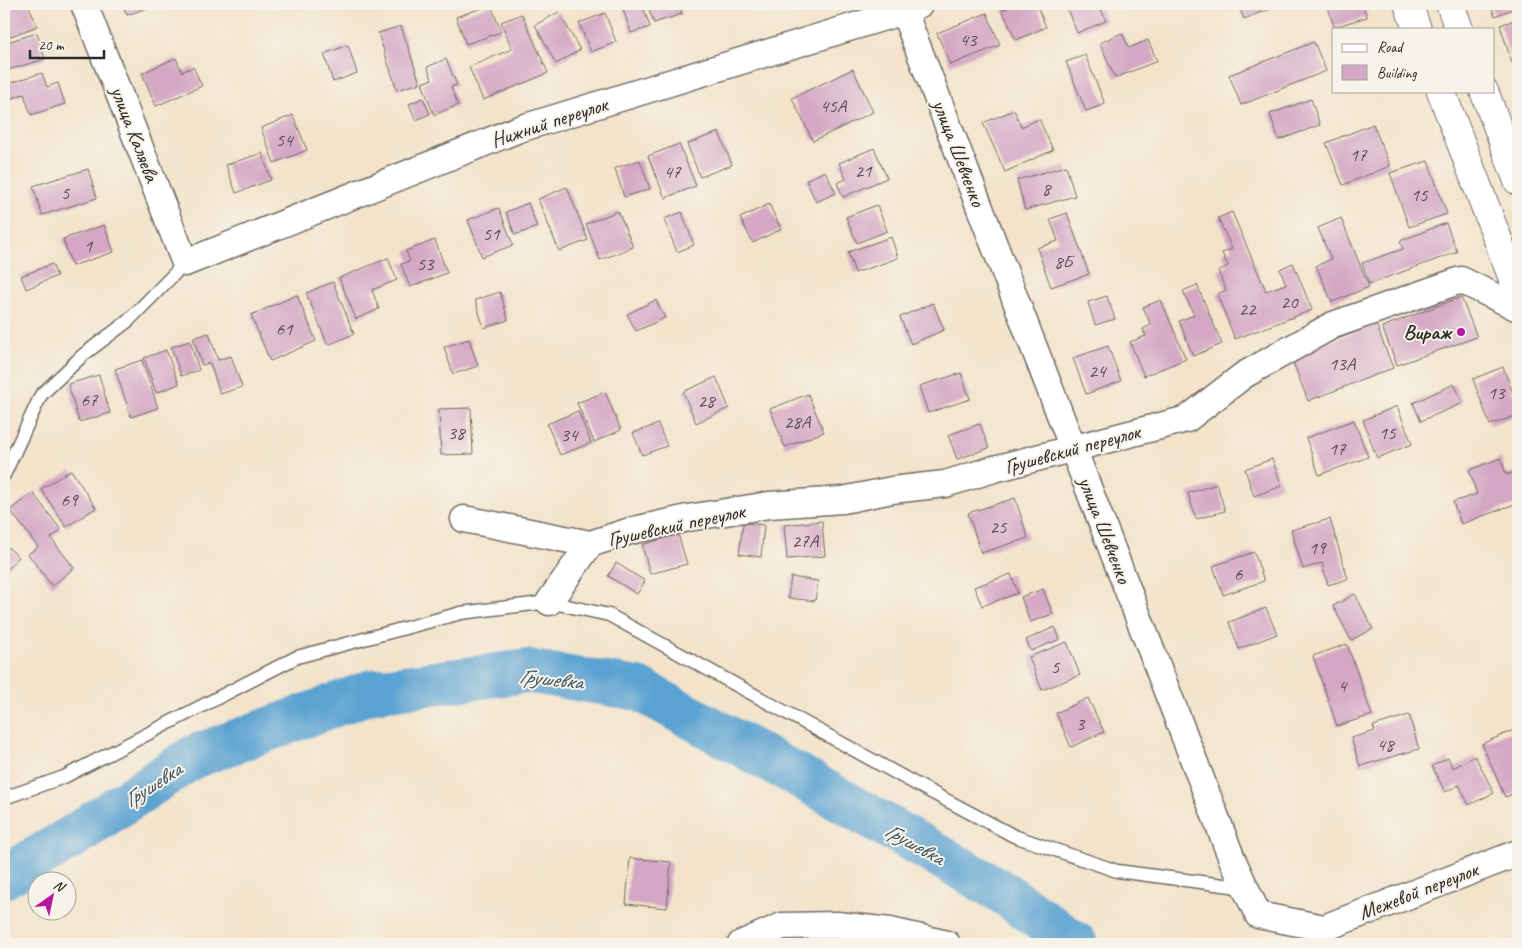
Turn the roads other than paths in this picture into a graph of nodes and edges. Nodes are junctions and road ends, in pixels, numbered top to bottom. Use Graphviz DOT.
graph roads {
  1 [pos="84,4"];
  2 [pos="1408,4"];
  3 [pos="1450,4"];
  4 [pos="908,6"];
  5 [pos="1417,28"];
  6 [pos="1459,28"];
  7 [pos="1441,92"];
  8 [pos="1484,92"];
  9 [pos="1518,181"];
  10 [pos="185,264"];
  11 [pos="1518,292"];
  12 [pos="1518,308"];
  13 [pos="1073,449"];
  14 [pos="4,475"];
  15 [pos="464,519"];
  16 [pos="590,544"];
  17 [pos="549,602"];
  18 [pos="4,798"];
  19 [pos="1518,853"];
  20 [pos="1246,888"];
  21 [pos="1258,916"];
  22 [pos="741,944"];
  23 [pos="947,944"];
  1 -- 10 [label="street, улица Каляева"];
  2 -- 5 [label="main road"];
  3 -- 6 [label="main road"];
  4 -- 10 [label="street, Нижний переулок"];
  4 -- 13 [label="street, улица Шевченко"];
  7 -- 11 [label="main road"];
  8 -- 9 [label="main road"];
  10 -- 14 [label="lane"];
  12 -- 13 [label="street, Грушевский переулок"];
  13 -- 16 [label="street, Грушевский переулок"];
  13 -- 20 [label="street, улица Шевченко"];
  15 -- 16 [label="street, Грушевский переулок"];
  16 -- 17 [label="street, Грушевский переулок"];
  17 -- 18 [label="lane"];
  17 -- 20 [label="lane"];
  19 -- 21 [label="street, Межевой переулок"];
  20 -- 21 [label="street, улица Шевченко"];
  22 -- 23 [label="street"];
}
